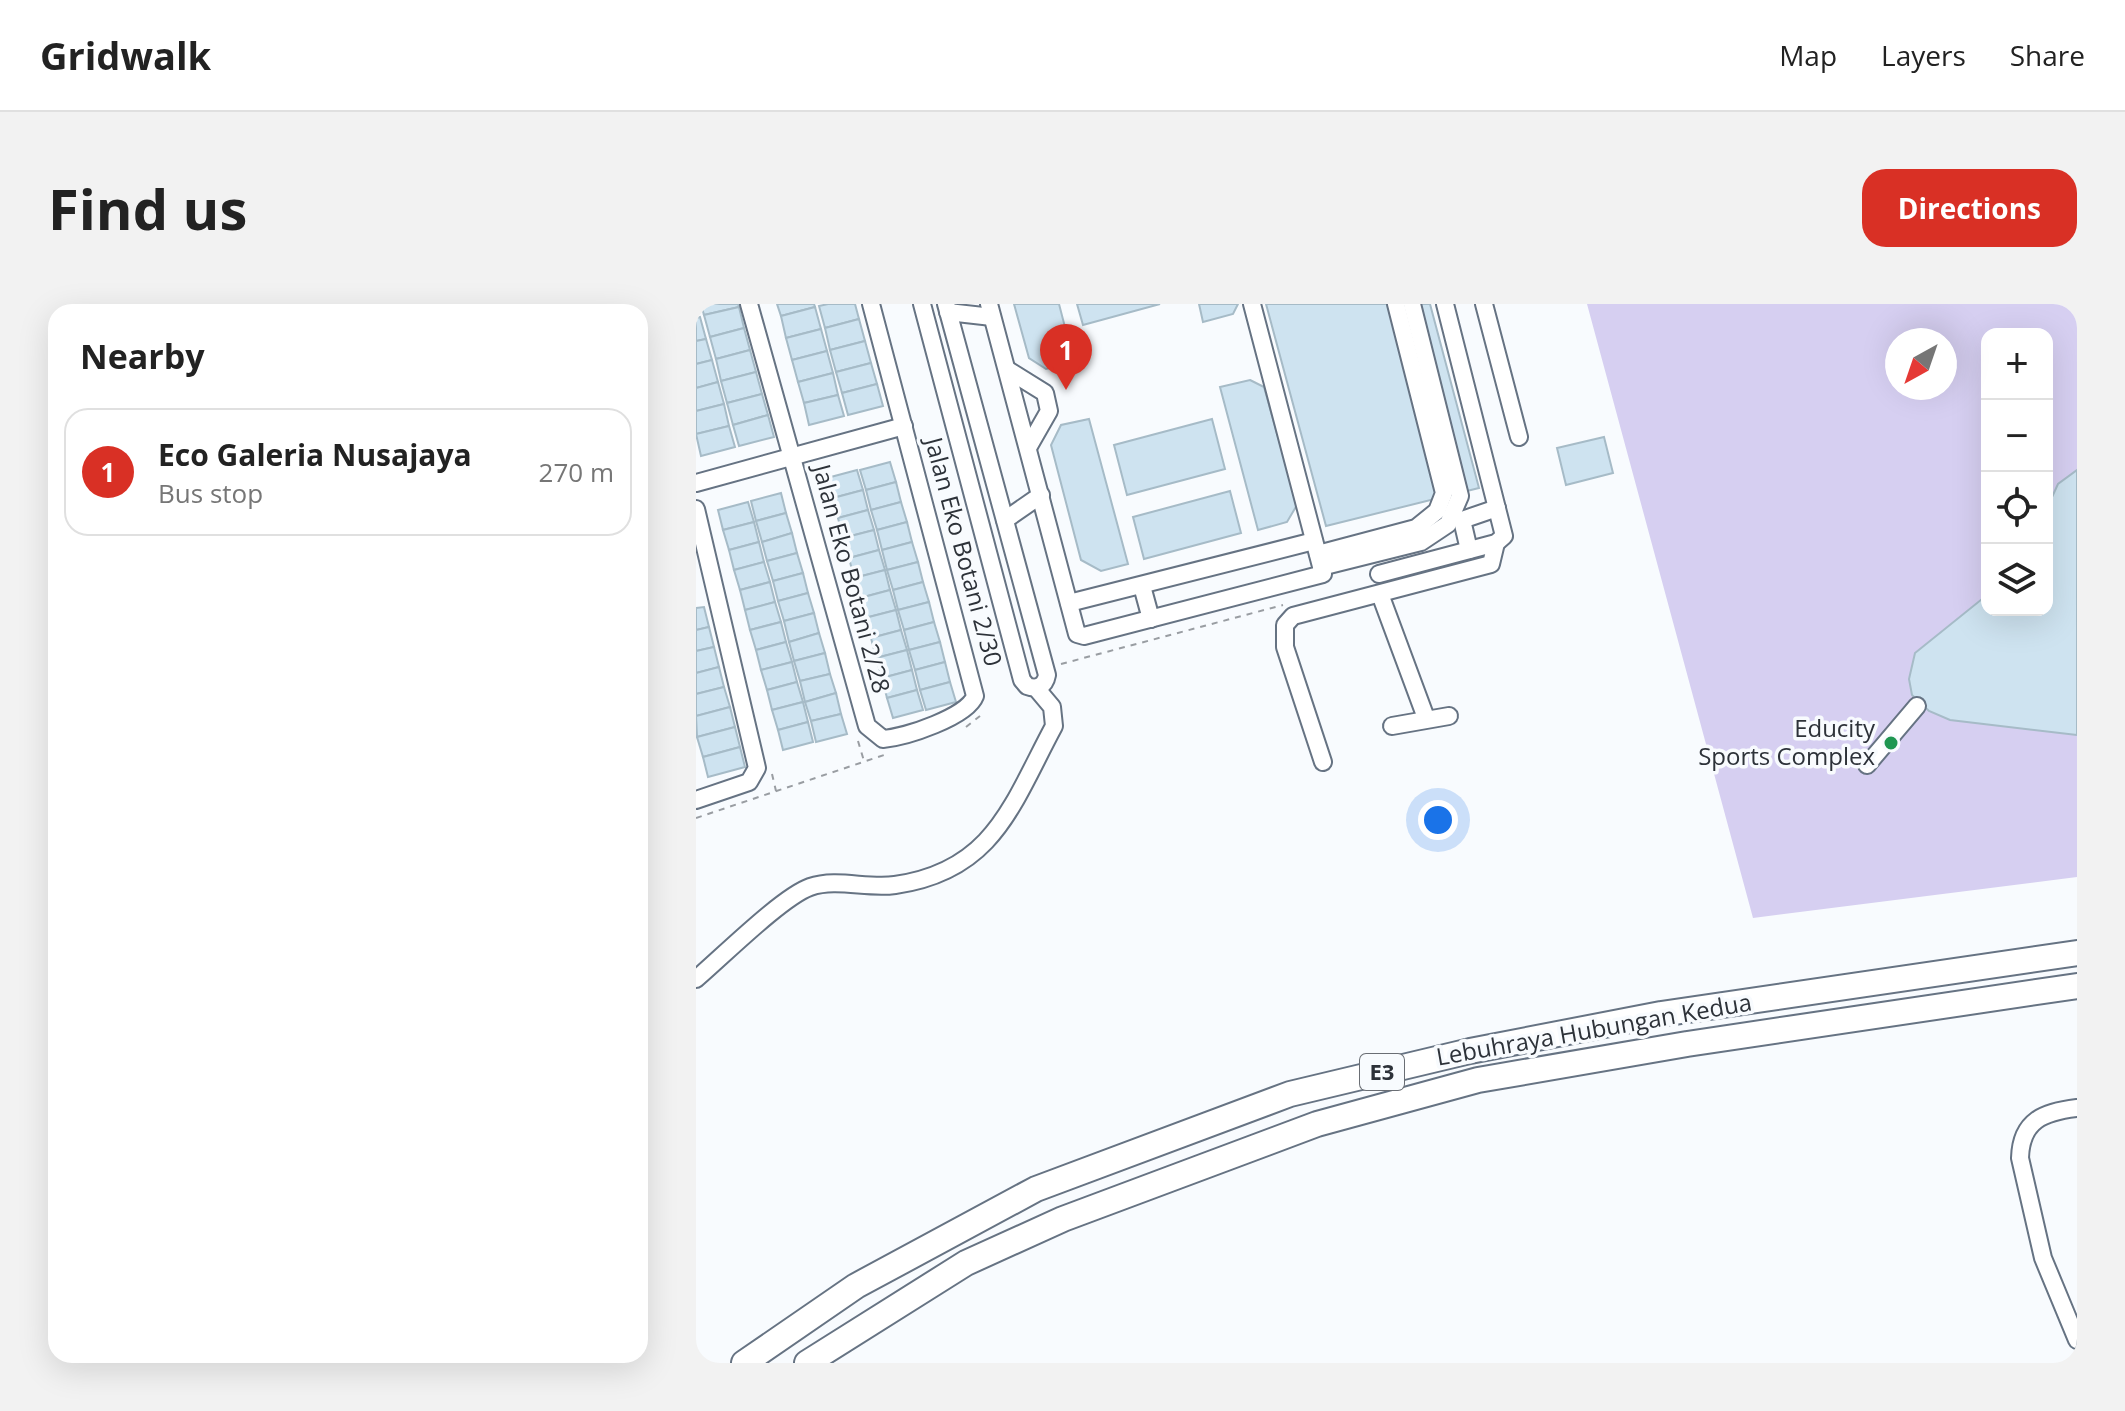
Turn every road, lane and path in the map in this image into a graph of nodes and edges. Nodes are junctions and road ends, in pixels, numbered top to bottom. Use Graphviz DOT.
graph roads {
  1 [pos="749,304"];
  2 [pos="871,304"];
  3 [pos="922,304"];
  4 [pos="1252,304"];
  5 [pos="1396,304"];
  6 [pos="1412,304"];
  7 [pos="1445,304"];
  8 [pos="1484,304"];
  9 [pos="947,308"];
  10 [pos="991,310"];
  11 [pos="1008,370"];
  12 [pos="904,426"];
  13 [pos="1519,437"];
  14 [pos="1029,446"];
  15 [pos="793,457"];
  16 [pos="696,483"];
  17 [pos="1041,495"];
  18 [pos="1497,508"];
  19 [pos="696,509"];
  20 [pos="1005,520"];
  21 [pos="1496,543"];
  22 [pos="1469,550"];
  23 [pos="1318,554"];
  24 [pos="1379,574"];
  25 [pos="1142,586"];
  26 [pos="1380,594"];
  27 [pos="1069,603"];
  28 [pos="1288,604"];
  29 [pos="1151,619"];
  30 [pos="1057,664"];
  31 [pos="1036,688"];
  32 [pos="1917,706"];
  33 [pos="984,709"];
  34 [pos="863,714"];
  35 [pos="1449,716"];
  36 [pos="1426,718"];
  37 [pos="967,726"];
  38 [pos="1392,726"];
  39 [pos="894,752"];
  40 [pos="1323,762"];
  41 [pos="1867,765"];
  42 [pos="696,800"];
  43 [pos="696,818"];
  44 [pos="2077,953"];
  45 [pos="696,979"];
  46 [pos="2077,986"];
  47 [pos="2077,1108"];
  48 [pos="2077,1340"];
  49 [pos="744,1363"];
  50 [pos="807,1363"];
  1 -- 15 [label="street, Jalan Eko Botani 2/28"];
  2 -- 12 [label="street"];
  3 -- 31 [label="street"];
  4 -- 23 [label="street"];
  5 -- 23 [label="street"];
  6 -- 23 [label="street"];
  7 -- 18 [label="street"];
  8 -- 13 [label="street"];
  9 -- 10 [label="street"];
  9 -- 20 [label="street"];
  10 -- 11 [label="street"];
  11 -- 14 [label="street"];
  11 -- 14 [label="street"];
  12 -- 15 [label="street"];
  12 -- 34 [label="street, Jalan Eko Botani 2/30"];
  14 -- 17 [label="street"];
  15 -- 16 [label="street"];
  15 -- 34 [label="street, Jalan Eko Botani 2/28"];
  17 -- 20 [label="street"];
  17 -- 27 [label="street"];
  18 -- 21 [label="street"];
  18 -- 22 [label="street"];
  19 -- 42 [label="street"];
  20 -- 31 [label="street"];
  21 -- 22 [label="street"];
  21 -- 26 [label="street"];
  22 -- 24 [label="street"];
  23 -- 25 [label="street"];
  23 -- 29 [label="street"];
  25 -- 27 [label="street"];
  25 -- 29 [label="street"];
  26 -- 36 [label="street"];
  26 -- 40 [label="street"];
  27 -- 29 [label="street"];
  28 -- 30 [label="path"];
  31 -- 45 [label="street"];
  32 -- 41 [label="street"];
  33 -- 37 [label="path"];
  35 -- 36 [label="street"];
  36 -- 38 [label="street"];
  39 -- 43 [label="path"];
  44 -- 49 [label="highway, Lebuhraya Hubungan Kedua / E3"];
  46 -- 50 [label="highway, Lebuhraya Hubungan Kedua / E3"];
  47 -- 48 [label="street"];
}
